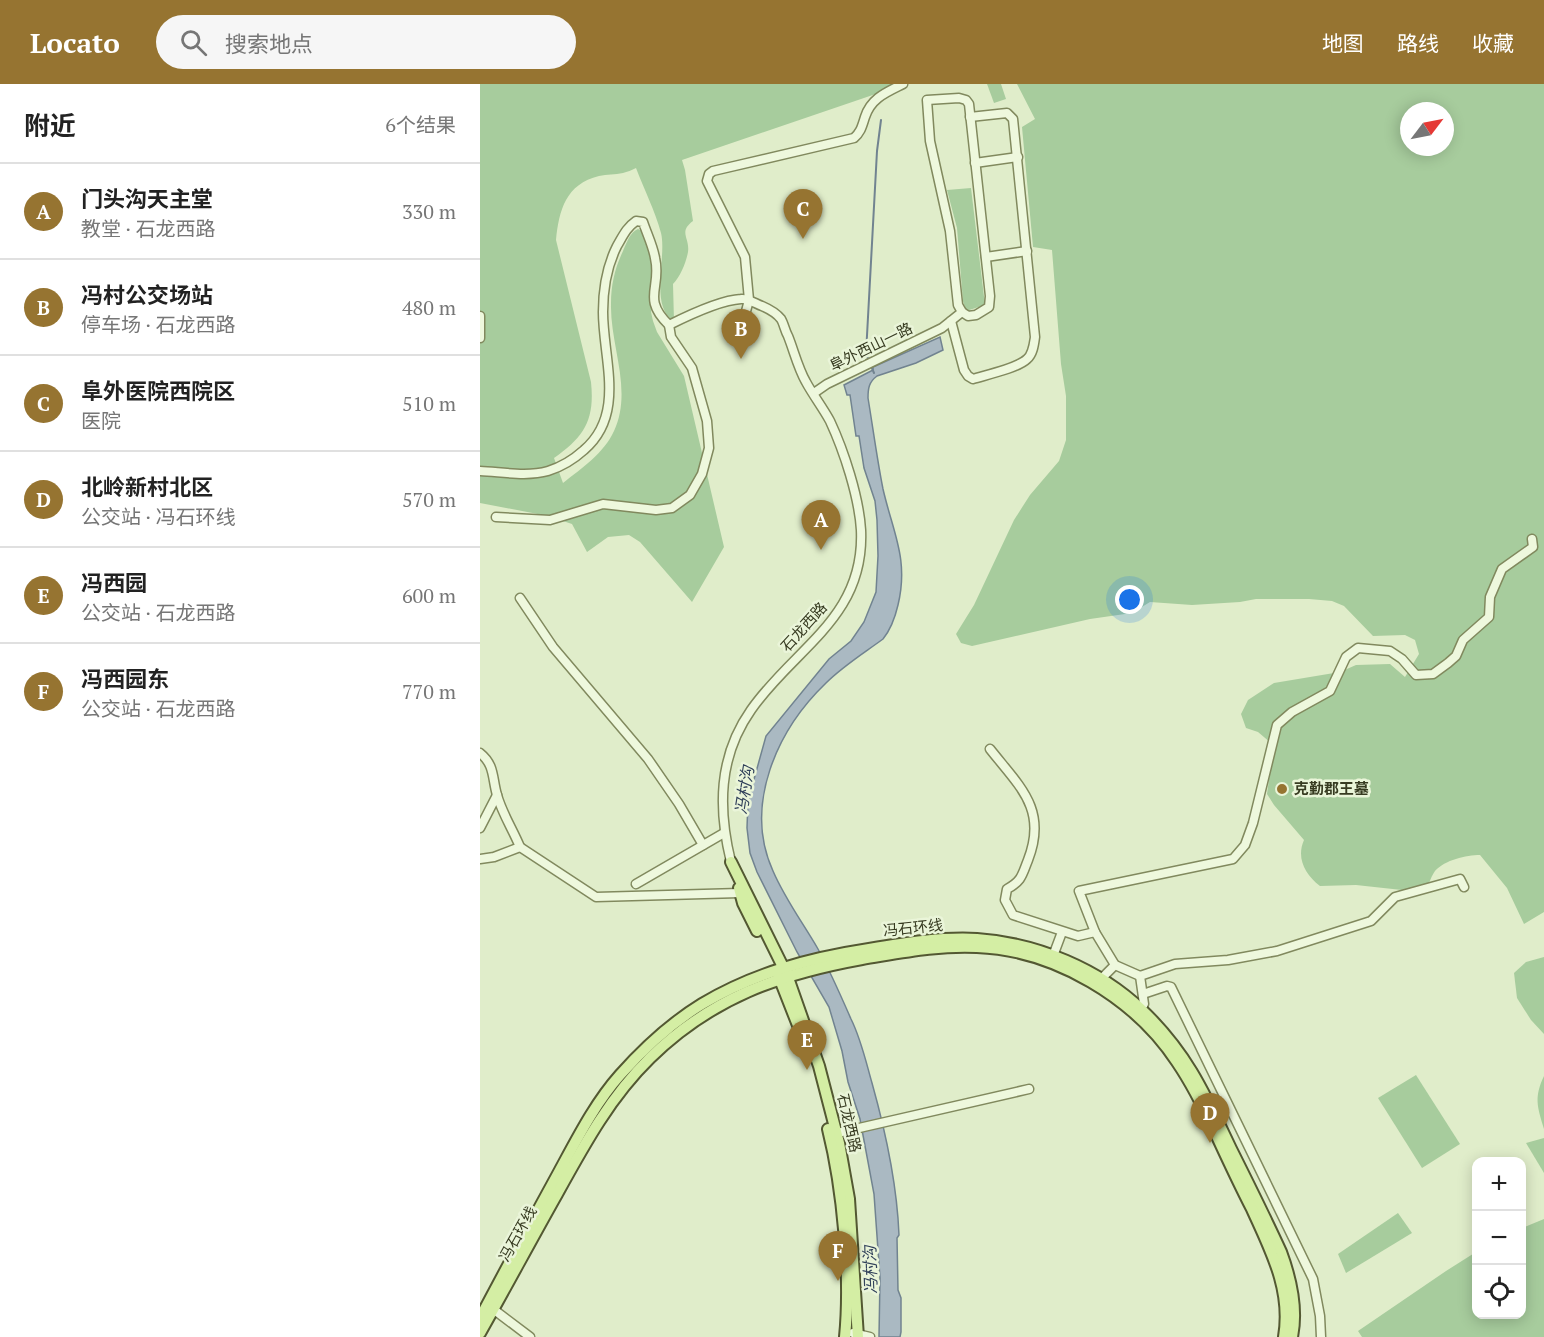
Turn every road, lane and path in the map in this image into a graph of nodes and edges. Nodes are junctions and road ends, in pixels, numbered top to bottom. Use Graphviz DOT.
graph roads {
  1 [pos="903,84"];
  2 [pos="970,117"];
  3 [pos="1018,157"];
  4 [pos="975,163"];
  5 [pos="1027,251"];
  6 [pos="986,257"];
  7 [pos="748,300"];
  8 [pos="962,312"];
  9 [pos="745,315"];
  10 [pos="480,316"];
  11 [pos="951,321"];
  12 [pos="669,325"];
  13 [pos="480,338"];
  14 [pos="814,393"];
  15 [pos="480,471"];
  16 [pos="496,517"];
  17 [pos="1532,539"];
  18 [pos="520,598"];
  19 [pos="990,749"];
  20 [pos="480,753"];
  21 [pos="497,795"];
  22 [pos="480,828"];
  23 [pos="724,833"];
  24 [pos="703,844"];
  25 [pos="520,847"];
  26 [pos="480,859"];
  27 [pos="731,862"];
  28 [pos="636,885"];
  29 [pos="1464,887"];
  30 [pos="740,893"];
  31 [pos="1062,932"];
  32 [pos="1095,932"];
  33 [pos="1053,956"];
  34 [pos="830,960"];
  35 [pos="1115,965"];
  36 [pos="782,972"];
  37 [pos="1140,976"];
  38 [pos="1101,979"];
  39 [pos="1143,994"];
  40 [pos="1137,1012"];
  41 [pos="1029,1089"];
  42 [pos="833,1134"];
  43 [pos="493,1309"];
  44 [pos="480,1317"];
  45 [pos="480,1333"];
  46 [pos="846,1334"];
  47 [pos="858,1336"];
  48 [pos="530,1337"];
  49 [pos="870,1337"];
  50 [pos="1284,1337"];
  51 [pos="1292,1337"];
  52 [pos="1321,1337"];
  1 -- 7 [label="street"];
  2 -- 3 [label="street"];
  2 -- 4 [label="street"];
  2 -- 8 [label="street"];
  3 -- 4 [label="street"];
  3 -- 5 [label="street"];
  4 -- 6 [label="street"];
  5 -- 6 [label="street"];
  5 -- 11 [label="street"];
  6 -- 8 [label="street"];
  7 -- 9 [label="street"];
  7 -- 12 [label="street"];
  7 -- 14 [label="street, 石龙西路"];
  8 -- 11 [label="street, 阜外西山一路"];
  10 -- 13 [label="street"];
  11 -- 14 [label="street, 阜外西山一路"];
  12 -- 15 [label="street"];
  12 -- 16 [label="street"];
  14 -- 23 [label="street, 石龙西路"];
  17 -- 32 [label="street"];
  18 -- 24 [label="street"];
  19 -- 31 [label="street"];
  20 -- 21 [label="street"];
  21 -- 22 [label="street"];
  21 -- 25 [label="street"];
  23 -- 24 [label="street"];
  23 -- 27 [label="street, 石龙西路"];
  24 -- 28 [label="street"];
  25 -- 26 [label="street"];
  25 -- 30 [label="street"];
  27 -- 30 [label="main road, 石龙西路"];
  27 -- 36 [label="main road, 石龙西路"];
  29 -- 37 [label="street"];
  30 -- 36 [label="main road, 石龙西路"];
  31 -- 32 [label="street"];
  31 -- 33 [label="street"];
  32 -- 35 [label="street"];
  33 -- 34 [label="main road, 冯石环线"];
  33 -- 38 [label="main road, 冯石环线"];
  34 -- 36 [label="main road, 冯石环线"];
  34 -- 40 [label="main road, 冯石环线"];
  35 -- 37 [label="street"];
  35 -- 38 [label="street"];
  36 -- 42 [label="main road, 石龙西路"];
  36 -- 43 [label="main road, 冯石环线"];
  36 -- 44 [label="main road, 冯石环线"];
  37 -- 39 [label="street"];
  38 -- 40 [label="main road, 冯石环线"];
  39 -- 40 [label="street"];
  39 -- 52 [label="street"];
  40 -- 50 [label="main road, 冯石环线"];
  40 -- 51 [label="main road, 冯石环线"];
  41 -- 42 [label="street"];
  42 -- 46 [label="main road, 石龙西路"];
  42 -- 47 [label="main road, 石龙西路"];
  43 -- 45 [label="main road, 冯石环线"];
  43 -- 48 [label="street"];
  46 -- 47 [label="street"];
  47 -- 49 [label="street"];
}
